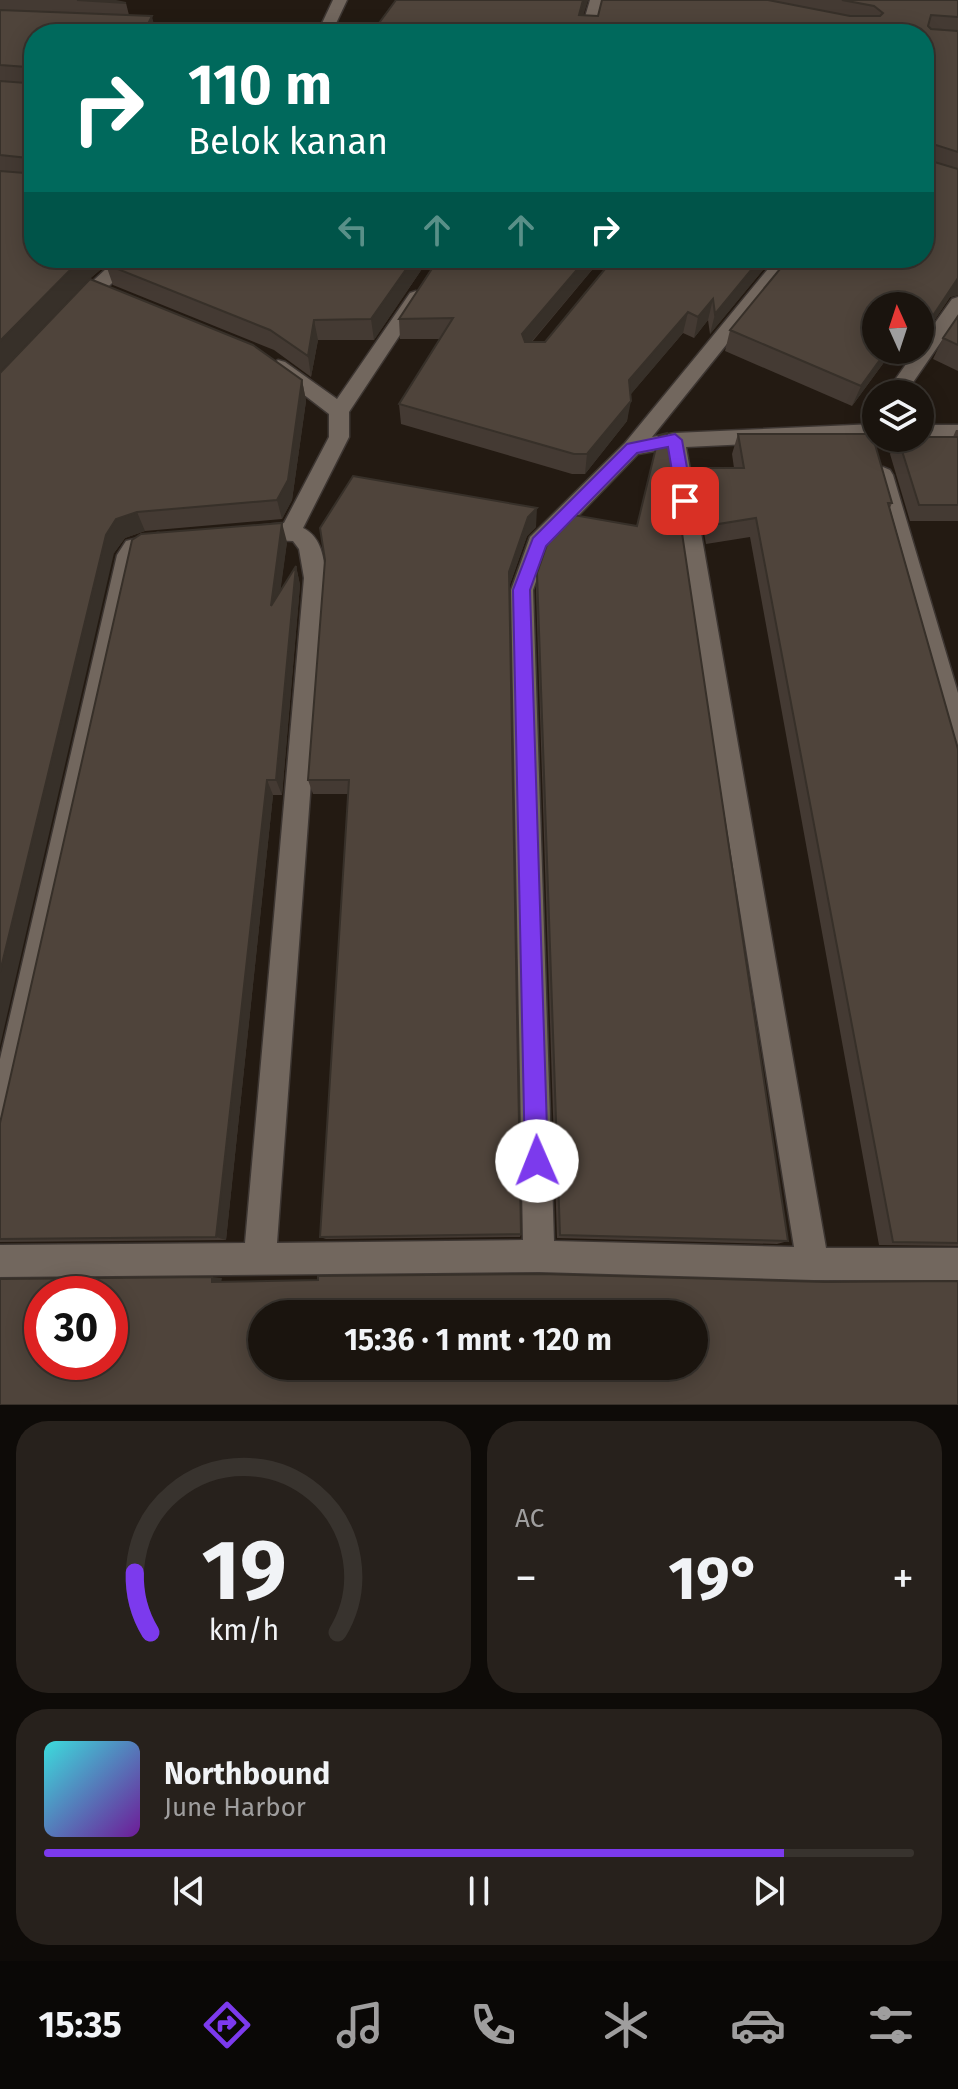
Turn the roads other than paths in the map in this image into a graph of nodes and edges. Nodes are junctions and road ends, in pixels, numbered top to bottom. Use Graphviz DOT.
graph roads {
  1 [pos="340,0"];
  2 [pos="597,0"];
  3 [pos="329,24"];
  4 [pos="590,24"];
  5 [pos="117,268"];
  6 [pos="779,268"];
  7 [pos="427,279"];
  8 [pos="94,288"];
  9 [pos="121,299"];
  10 [pos="958,303"];
  11 [pos="64,319"];
  12 [pos="266,358"];
  13 [pos="905,380"];
  14 [pos="339,411"];
  15 [pos="934,432"];
  16 [pos="958,432"];
  17 [pos="862,438"];
  18 [pos="675,440"];
  19 [pos="632,448"];
  20 [pos="879,452"];
  21 [pos="291,530"];
  22 [pos="233,535"];
  23 [pos="189,538"];
  24 [pos="958,734"];
  25 [pos="0,1123"];
  26 [pos="539,1256"];
  27 [pos="260,1258"];
  28 [pos="0,1261"];
  29 [pos="813,1264"];
  30 [pos="958,1264"];
  1 -- 3 [label="street"];
  2 -- 4 [label="street"];
  5 -- 8 [label="street"];
  6 -- 19 [label="street"];
  7 -- 14 [label="street"];
  8 -- 9 [label="street"];
  8 -- 11 [label="street"];
  10 -- 13 [label="street"];
  12 -- 14 [label="street"];
  14 -- 21 [label="street"];
  15 -- 16 [label="street"];
  17 -- 18 [label="street"];
  18 -- 19 [label="street"];
  18 -- 29 [label="street"];
  19 -- 26 [label="street"];
  20 -- 24 [label="street"];
  21 -- 22 [label="street"];
  21 -- 27 [label="street"];
  23 -- 25 [label="street"];
  26 -- 27 [label="street"];
  26 -- 29 [label="street"];
  27 -- 28 [label="street"];
  29 -- 30 [label="street"];
}
